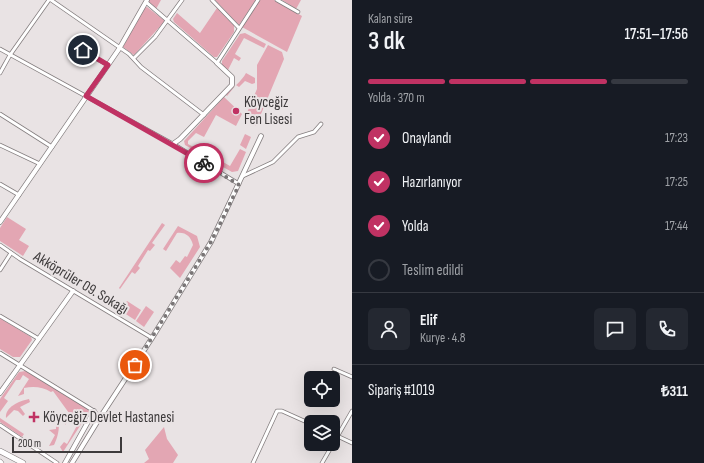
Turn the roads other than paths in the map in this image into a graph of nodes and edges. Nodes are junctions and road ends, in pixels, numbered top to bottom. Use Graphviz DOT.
graph roads {
  1 [pos="50,0"];
  2 [pos="182,0"];
  3 [pos="212,0"];
  4 [pos="258,0"];
  5 [pos="278,0"];
  6 [pos="146,1"];
  7 [pos="298,12"];
  8 [pos="168,21"];
  9 [pos="239,28"];
  10 [pos="72,41"];
  11 [pos="0,49"];
  12 [pos="119,49"];
  13 [pos="10,55"];
  14 [pos="134,58"];
  15 [pos="216,62"];
  16 [pos="108,65"];
  17 [pos="0,73"];
  18 [pos="86,96"];
  19 [pos="0,114"];
  20 [pos="204,115"];
  21 [pos="321,124"];
  22 [pos="261,136"];
  23 [pos="173,144"];
  24 [pos="0,145"];
  25 [pos="52,147"];
  26 [pos="40,164"];
  27 [pos="244,176"];
  28 [pos="0,184"];
  29 [pos="239,185"];
  30 [pos="19,195"];
  31 [pos="1,220"];
  32 [pos="0,245"];
  33 [pos="11,253"];
  34 [pos="0,270"];
  35 [pos="74,291"];
  36 [pos="0,316"];
  37 [pos="152,338"];
  38 [pos="39,339"];
  39 [pos="0,353"];
  40 [pos="20,365"];
  41 [pos="334,369"];
  42 [pos="352,377"];
  43 [pos="0,392"];
  44 [pos="94,411"];
  45 [pos="352,411"];
  46 [pos="99,419"];
  47 [pos="304,421"];
  48 [pos="0,426"];
  49 [pos="340,433"];
  50 [pos="340,438"];
  51 [pos="352,443"];
  52 [pos="0,451"];
  53 [pos="329,451"];
  54 [pos="23,463"];
  55 [pos="57,463"];
  56 [pos="64,463"];
  57 [pos="72,463"];
  58 [pos="253,463"];
  59 [pos="322,463"];
  1 -- 12 [label="street"];
  1 -- 13 [label="street"];
  2 -- 8 [label="street"];
  3 -- 9 [label="street"];
  4 -- 9 [label="street"];
  5 -- 7 [label="street"];
  6 -- 8 [label="street"];
  6 -- 12 [label="street"];
  8 -- 14 [label="street"];
  8 -- 15 [label="street"];
  9 -- 15 [label="street"];
  10 -- 16 [label="street"];
  11 -- 13 [label="street"];
  12 -- 14 [label="street"];
  12 -- 16 [label="street"];
  13 -- 17 [label="street"];
  13 -- 18 [label="street"];
  14 -- 20 [label="street"];
  15 -- 20 [label="street"];
  16 -- 18 [label="street"];
  18 -- 23 [label="street"];
  18 -- 25 [label="street"];
  19 -- 25 [label="street"];
  20 -- 23 [label="street"];
  21 -- 27 [label="street"];
  22 -- 27 [label="street"];
  23 -- 29 [label="street"];
  24 -- 26 [label="street"];
  25 -- 26 [label="street"];
  26 -- 30 [label="street"];
  27 -- 29 [label="street"];
  28 -- 30 [label="street"];
  29 -- 37 [label="street"];
  30 -- 31 [label="street"];
  32 -- 33 [label="street, Akköprüler 09. Sokağı"];
  33 -- 34 [label="street"];
  33 -- 35 [label="street, Akköprüler 09. Sokağı"];
  35 -- 37 [label="street, Akköprüler 09. Sokağı"];
  35 -- 38 [label="street"];
  36 -- 38 [label="street"];
  37 -- 46 [label="street"];
  38 -- 40 [label="street"];
  39 -- 40 [label="street"];
  40 -- 43 [label="street"];
  40 -- 44 [label="street"];
  41 -- 42 [label="street"];
  44 -- 46 [label="street"];
  44 -- 56 [label="street"];
  45 -- 49 [label="street"];
  46 -- 57 [label="street"];
  47 -- 58 [label="street"];
  48 -- 55 [label="street"];
  50 -- 51 [label="street"];
  52 -- 54 [label="highway"];
  53 -- 59 [label="street"];
}
